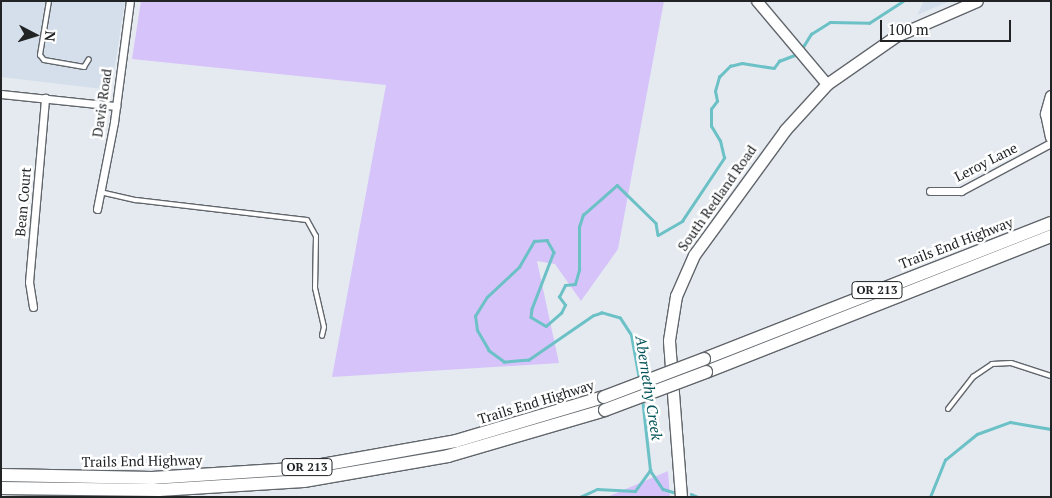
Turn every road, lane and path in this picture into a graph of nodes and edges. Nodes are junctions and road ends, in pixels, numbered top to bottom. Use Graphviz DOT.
graph roads {
  1 [pos="49,1"];
  2 [pos="130,1"];
  3 [pos="757,1"];
  4 [pos="977,1"];
  5 [pos="89,59"];
  6 [pos="827,84"];
  7 [pos="1,94"];
  8 [pos="1051,96"];
  9 [pos="45,98"];
  10 [pos="116,106"];
  11 [pos="1051,137"];
  12 [pos="1051,143"];
  13 [pos="930,191"];
  14 [pos="100,192"];
  15 [pos="97,209"];
  16 [pos="1051,222"];
  17 [pos="1051,236"];
  18 [pos="33,307"];
  19 [pos="322,336"];
  20 [pos="1051,376"];
  21 [pos="948,408"];
  22 [pos="1,475"];
  23 [pos="1,488"];
  24 [pos="681,497"];
  1 -- 5 [label="lane"];
  2 -- 10 [label="street, Davis Road"];
  3 -- 6 [label="street"];
  4 -- 6 [label="main road, South Redland Road"];
  6 -- 24 [label="main road, South Redland Road"];
  7 -- 9 [label="street"];
  8 -- 11 [label="street"];
  9 -- 10 [label="street"];
  9 -- 18 [label="street, Bean Court"];
  10 -- 14 [label="street, Davis Road"];
  12 -- 13 [label="street, Leroy Lane"];
  14 -- 15 [label="street, Davis Road"];
  14 -- 19 [label="lane"];
  16 -- 22 [label="highway, Trails End Highway / OR 213, bridge"];
  17 -- 23 [label="highway, Trails End Highway / OR 213, bridge"];
  20 -- 21 [label="lane"];
}
